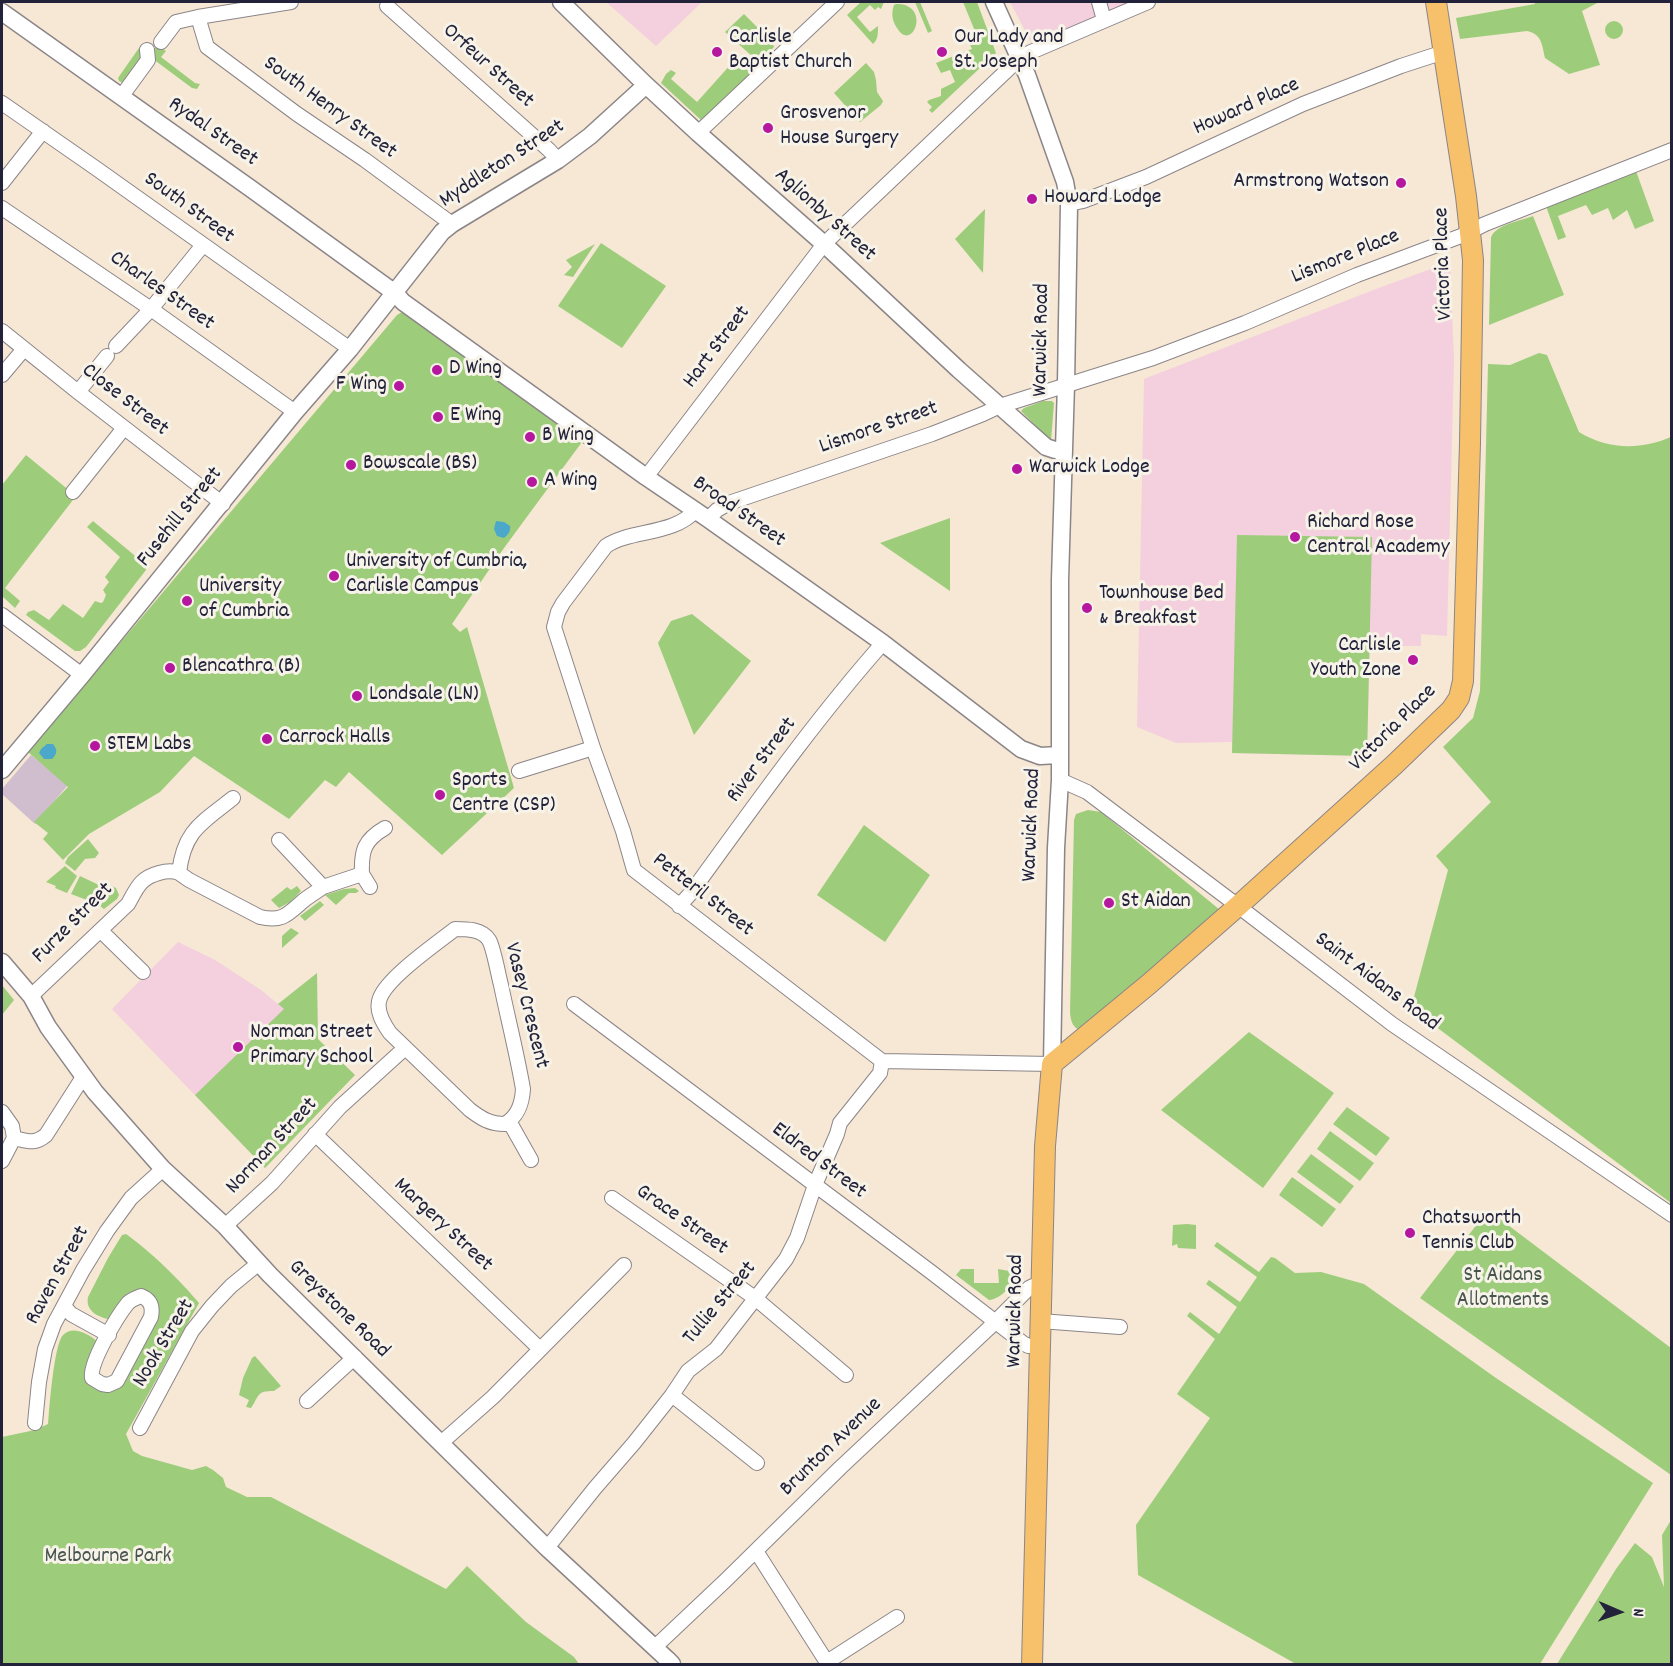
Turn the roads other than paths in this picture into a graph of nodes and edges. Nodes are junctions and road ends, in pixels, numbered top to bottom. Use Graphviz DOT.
graph roads {
  1 [pos="291,2"];
  2 [pos="561,2"];
  3 [pos="837,2"];
  4 [pos="994,2"];
  5 [pos="1099,2"];
  6 [pos="1148,2"];
  7 [pos="1436,2"];
  8 [pos="262,4"];
  9 [pos="387,6"];
  10 [pos="2,12"];
  11 [pos="198,17"];
  12 [pos="1104,21"];
  13 [pos="161,42"];
  14 [pos="147,50"];
  15 [pos="1444,52"];
  16 [pos="1020,58"];
  17 [pos="646,85"];
  18 [pos="121,97"];
  19 [pos="2,103"];
  20 [pos="43,132"];
  21 [pos="698,133"];
  22 [pos="1671,150"];
  23 [pos="558,160"];
  24 [pos="2,183"];
  25 [pos="1069,204"];
  26 [pos="2,208"];
  27 [pos="453,224"];
  28 [pos="1470,231"];
  29 [pos="824,244"];
  30 [pos="203,246"];
  31 [pos="395,293"];
  32 [pos="151,309"];
  33 [pos="2,331"];
  34 [pos="24,349"];
  35 [pos="350,349"];
  36 [pos="2,375"];
  37 [pos="1066,384"];
  38 [pos="78,393"];
  39 [pos="999,406"];
  40 [pos="295,412"];
  41 [pos="123,428"];
  42 [pos="1065,450"];
  43 [pos="646,477"];
  44 [pos="73,492"];
  45 [pos="223,504"];
  46 [pos="702,514"];
  47 [pos="2,615"];
  48 [pos="883,643"];
  49 [pos="82,675"];
  50 [pos="593,748"];
  51 [pos="1059,755"];
  52 [pos="2,770"];
  53 [pos="519,771"];
  54 [pos="1060,780"];
  55 [pos="233,798"];
  56 [pos="385,828"];
  57 [pos="279,840"];
  58 [pos="179,873"];
  59 [pos="362,874"];
  60 [pos="322,887"];
  61 [pos="370,887"];
  62 [pos="679,906"];
  63 [pos="1238,906"];
  64 [pos="101,932"];
  65 [pos="2,962"];
  66 [pos="143,972"];
  67 [pos="31,996"];
  68 [pos="574,1004"];
  69 [pos="405,1048"];
  70 [pos="882,1061"];
  71 [pos="1052,1064"];
  72 [pos="83,1077"];
  73 [pos="2,1112"];
  74 [pos="510,1121"];
  75 [pos="315,1134"];
  76 [pos="14,1138"];
  77 [pos="531,1160"];
  78 [pos="2,1161"];
  79 [pos="163,1169"];
  80 [pos="814,1185"];
  81 [pos="612,1198"];
  82 [pos="1671,1215"];
  83 [pos="225,1226"];
  84 [pos="259,1263"];
  85 [pos="624,1265"];
  86 [pos="1041,1286"];
  87 [pos="754,1298"];
  88 [pos="64,1306"];
  89 [pos="1040,1321"];
  90 [pos="995,1322"];
  91 [pos="1120,1327"];
  92 [pos="109,1335"];
  93 [pos="1040,1346"];
  94 [pos="539,1348"];
  95 [pos="355,1357"];
  96 [pos="846,1375"];
  97 [pos="672,1395"];
  98 [pos="308,1401"];
  99 [pos="35,1424"];
  100 [pos="140,1428"];
  101 [pos="441,1443"];
  102 [pos="757,1462"];
  103 [pos="547,1548"];
  104 [pos="756,1551"];
  105 [pos="897,1617"];
  106 [pos="655,1647"];
  107 [pos="828,1663"];
  108 [pos="672,1665"];
  109 [pos="1032,1665"];
  1 -- 8 [label="street"];
  2 -- 17 [label="street, Aglionby Street"];
  3 -- 21 [label="street"];
  4 -- 16 [label="street, Warwick Road"];
  5 -- 12 [label="street"];
  6 -- 12 [label="street, Hart Street"];
  7 -- 15 [label="main road, Victoria Place"];
  8 -- 11 [label="street"];
  9 -- 23 [label="street, Orfeur Street"];
  10 -- 18 [label="street, Rydal Street"];
  11 -- 13 [label="street"];
  11 -- 27 [label="street, South Henry Street"];
  12 -- 16 [label="street, Hart Street"];
  14 -- 18 [label="street"];
  15 -- 25 [label="street, Howard Place"];
  15 -- 28 [label="main road, Victoria Place"];
  16 -- 25 [label="street, Warwick Road"];
  16 -- 29 [label="street, Hart Street"];
  17 -- 21 [label="street, Aglionby Street"];
  17 -- 23 [label="street, Myddleton Street"];
  18 -- 31 [label="street, Rydal Street"];
  19 -- 20 [label="street, South Street"];
  20 -- 24 [label="street"];
  20 -- 30 [label="street, South Street"];
  21 -- 29 [label="street, Aglionby Street"];
  22 -- 28 [label="street, Lismore Place"];
  23 -- 27 [label="street, Myddleton Street"];
  25 -- 37 [label="street, Warwick Road"];
  26 -- 32 [label="street, Charles Street"];
  27 -- 31 [label="street, Myddleton Street"];
  28 -- 37 [label="street, Lismore Place"];
  28 -- 63 [label="main road, Victoria Place"];
  29 -- 39 [label="street, Aglionby Street"];
  29 -- 43 [label="street, Hart Street"];
  30 -- 32 [label="street"];
  30 -- 35 [label="street, South Street"];
  31 -- 35 [label="street, Fusehill Street"];
  31 -- 43 [label="street, Broad Street"];
  32 -- 38 [label="street"];
  32 -- 40 [label="street, Charles Street"];
  33 -- 34 [label="street, Close Street"];
  34 -- 36 [label="street"];
  34 -- 38 [label="street, Close Street"];
  35 -- 40 [label="street, Fusehill Street"];
  37 -- 39 [label="street, Lismore Street"];
  37 -- 42 [label="street, Warwick Road"];
  38 -- 41 [label="street, Close Street"];
  39 -- 42 [label="street, Aglionby Street"];
  39 -- 46 [label="street, Lismore Street"];
  40 -- 45 [label="street, Fusehill Street"];
  41 -- 44 [label="street"];
  41 -- 45 [label="street, Close Street"];
  42 -- 51 [label="street, Warwick Road"];
  43 -- 46 [label="street, Broad Street"];
  45 -- 49 [label="street, Fusehill Street"];
  46 -- 48 [label="street, Broad Street"];
  46 -- 50 [label="street, Petteril Street"];
  47 -- 49 [label="street"];
  48 -- 51 [label="street, Broad Street"];
  48 -- 62 [label="street, River Street"];
  49 -- 52 [label="street, Fusehill Street"];
  50 -- 53 [label="street"];
  50 -- 62 [label="street, Petteril Street"];
  51 -- 54 [label="street, Warwick Road"];
  54 -- 63 [label="street, Saint Aidans Road"];
  54 -- 71 [label="street, Warwick Road"];
  55 -- 58 [label="street"];
  56 -- 59 [label="street"];
  57 -- 60 [label="street"];
  58 -- 60 [label="street"];
  58 -- 64 [label="street, Furze Street"];
  59 -- 60 [label="street"];
  59 -- 61 [label="street"];
  62 -- 70 [label="street, Petteril Street"];
  63 -- 71 [label="main road, Victoria Place"];
  63 -- 82 [label="street, Saint Aidans Road"];
  64 -- 66 [label="street"];
  64 -- 67 [label="street, Furze Street"];
  65 -- 67 [label="street, Greystone Road"];
  67 -- 72 [label="street, Greystone Road"];
  68 -- 80 [label="street, Eldred Street"];
  69 -- 74 [label="street, Vasey Crescent"];
  69 -- 74 [label="street, Vasey Crescent"];
  69 -- 75 [label="street, Norman Street"];
  70 -- 71 [label="street"];
  70 -- 80 [label="street, Tullie Street"];
  71 -- 86 [label="main road, Warwick Road"];
  72 -- 76 [label="street"];
  72 -- 79 [label="street, Greystone Road"];
  73 -- 76 [label="street"];
  74 -- 77 [label="street"];
  75 -- 83 [label="street, Norman Street"];
  75 -- 94 [label="street, Margery Street"];
  76 -- 78 [label="street"];
  79 -- 83 [label="street, Greystone Road"];
  79 -- 88 [label="street, Raven Street"];
  80 -- 87 [label="street, Tullie Street"];
  80 -- 90 [label="street, Eldred Street"];
  81 -- 87 [label="street, Grace Street"];
  83 -- 84 [label="street, Greystone Road"];
  84 -- 95 [label="street, Greystone Road"];
  84 -- 100 [label="street, Nook Street"];
  85 -- 94 [label="street"];
  86 -- 89 [label="main road, Warwick Road"];
  86 -- 90 [label="street, Brunton Avenue"];
  87 -- 96 [label="street, Grace Street"];
  87 -- 97 [label="street, Tullie Street"];
  88 -- 92 [label="street"];
  88 -- 99 [label="street, Raven Street"];
  89 -- 91 [label="street"];
  89 -- 93 [label="main road, Warwick Road"];
  90 -- 93 [label="street, Eldred Street"];
  90 -- 104 [label="street, Brunton Avenue"];
  92 -- 92 [label="street"];
  93 -- 109 [label="main road, Warwick Road"];
  94 -- 101 [label="street"];
  95 -- 98 [label="street"];
  95 -- 101 [label="street, Greystone Road"];
  97 -- 102 [label="street"];
  97 -- 103 [label="street, Tullie Street"];
  101 -- 103 [label="street, Greystone Road"];
  103 -- 106 [label="street, Greystone Road"];
  104 -- 106 [label="street, Brunton Avenue"];
  104 -- 107 [label="street"];
  105 -- 107 [label="street"];
  106 -- 108 [label="street, Greystone Road"];
}
